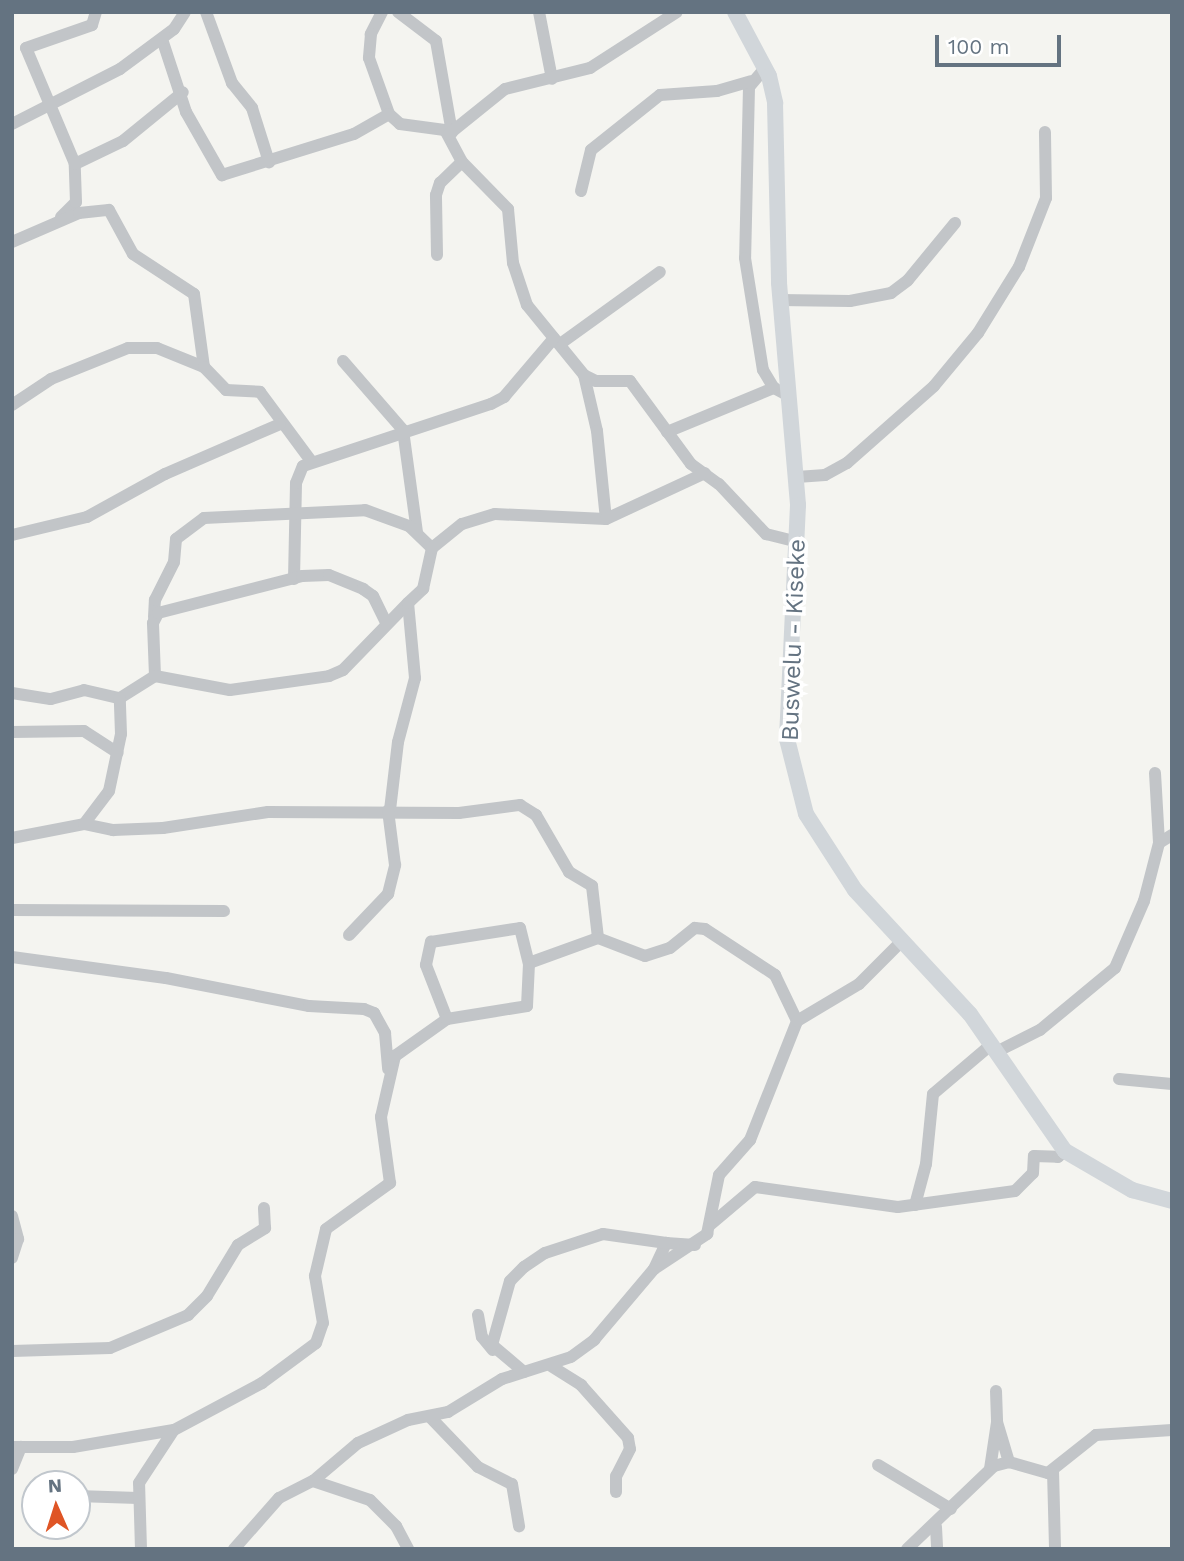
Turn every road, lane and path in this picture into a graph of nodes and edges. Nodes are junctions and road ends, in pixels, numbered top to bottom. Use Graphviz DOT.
graph roads {
  1 [pos="96,12"];
  2 [pos="185,12"];
  3 [pos="206,12"];
  4 [pos="382,12"];
  5 [pos="398,12"];
  6 [pos="539,12"];
  7 [pos="677,12"];
  8 [pos="735,12"];
  9 [pos="162,39"];
  10 [pos="765,68"];
  11 [pos="552,79"];
  12 [pos="751,81"];
  13 [pos="183,92"];
  14 [pos="50,106"];
  15 [pos="389,114"];
  16 [pos="12,124"];
  17 [pos="1045,132"];
  18 [pos="450,134"];
  19 [pos="269,162"];
  20 [pos="462,162"];
  21 [pos="75,164"];
  22 [pos="581,191"];
  23 [pos="54,222"];
  24 [pos="955,223"];
  25 [pos="12,242"];
  26 [pos="437,255"];
  27 [pos="660,272"];
  28 [pos="780,300"];
  29 [pos="557,341"];
  30 [pos="343,361"];
  31 [pos="204,368"];
  32 [pos="584,375"];
  33 [pos="774,388"];
  34 [pos="789,396"];
  35 [pos="12,405"];
  36 [pos="279,424"];
  37 [pos="403,430"];
  38 [pos="667,432"];
  39 [pos="311,461"];
  40 [pos="705,473"];
  41 [pos="797,477"];
  42 [pos="297,514"];
  43 [pos="606,519"];
  44 [pos="417,532"];
  45 [pos="12,535"];
  46 [pos="797,542"];
  47 [pos="432,548"];
  48 [pos="294,579"];
  49 [pos="408,603"];
  50 [pos="154,617"];
  51 [pos="387,623"];
  52 [pos="155,676"];
  53 [pos="12,693"];
  54 [pos="120,698"];
  55 [pos="12,732"];
  56 [pos="118,753"];
  57 [pos="1155,773"];
  58 [pos="389,810"];
  59 [pos="84,824"];
  60 [pos="1172,835"];
  61 [pos="12,838"];
  62 [pos="1159,843"];
  63 [pos="12,909"];
  64 [pos="224,911"];
  65 [pos="349,935"];
  66 [pos="598,938"];
  67 [pos="902,941"];
  68 [pos="12,957"];
  69 [pos="529,963"];
  70 [pos="447,1019"];
  71 [pos="797,1021"];
  72 [pos="995,1047"];
  73 [pos="388,1070"];
  74 [pos="1119,1079"];
  75 [pos="1172,1084"];
  76 [pos="1065,1151"];
  77 [pos="1172,1201"];
  78 [pos="915,1205"];
  79 [pos="264,1208"];
  80 [pos="12,1216"];
  81 [pos="710,1225"];
  82 [pos="666,1243"];
  83 [pos="695,1245"];
  84 [pos="12,1258"];
  85 [pos="654,1269"];
  86 [pos="478,1315"];
  87 [pos="493,1350"];
  88 [pos="12,1351"];
  89 [pos="551,1366"];
  90 [pos="524,1371"];
  91 [pos="996,1391"];
  92 [pos="431,1418"];
  93 [pos="997,1422"];
  94 [pos="174,1430"];
  95 [pos="1172,1430"];
  96 [pos="151,1436"];
  97 [pos="17,1447"];
  98 [pos="161,1450"];
  99 [pos="1009,1462"];
  100 [pos="878,1465"];
  101 [pos="12,1469"];
  102 [pos="990,1469"];
  103 [pos="1053,1471"];
  104 [pos="327,1478"];
  105 [pos="616,1492"];
  106 [pos="91,1496"];
  107 [pos="138,1498"];
  108 [pos="951,1509"];
  109 [pos="519,1526"];
  110 [pos="936,1527"];
  111 [pos="237,1548"];
  112 [pos="141,1549"];
  113 [pos="408,1549"];
  114 [pos="907,1549"];
  115 [pos="937,1549"];
  116 [pos="1055,1549"];
  1 -- 14 [label="street"];
  2 -- 9 [label="street"];
  3 -- 19 [label="street"];
  4 -- 15 [label="street"];
  5 -- 18 [label="street"];
  6 -- 11 [label="street"];
  7 -- 11 [label="street"];
  8 -- 10 [label="main road, Buswelu - Kiseke"];
  9 -- 13 [label="street"];
  9 -- 14 [label="street"];
  10 -- 12 [label="street"];
  10 -- 28 [label="main road, Buswelu - Kiseke"];
  11 -- 18 [label="street"];
  12 -- 22 [label="street"];
  12 -- 33 [label="street"];
  13 -- 19 [label="street"];
  13 -- 21 [label="street"];
  14 -- 16 [label="street"];
  14 -- 21 [label="street"];
  15 -- 18 [label="street"];
  15 -- 19 [label="street"];
  17 -- 41 [label="street"];
  18 -- 20 [label="street"];
  20 -- 26 [label="street"];
  20 -- 29 [label="street"];
  21 -- 23 [label="street"];
  23 -- 25 [label="street"];
  23 -- 31 [label="street"];
  24 -- 28 [label="street"];
  27 -- 29 [label="street"];
  28 -- 34 [label="main road, Buswelu - Kiseke"];
  29 -- 32 [label="street"];
  29 -- 37 [label="street"];
  30 -- 37 [label="street"];
  31 -- 35 [label="street"];
  31 -- 36 [label="street"];
  32 -- 38 [label="street"];
  32 -- 43 [label="street"];
  33 -- 34 [label="street"];
  33 -- 38 [label="street"];
  34 -- 41 [label="main road, Buswelu - Kiseke"];
  36 -- 39 [label="street"];
  36 -- 45 [label="street"];
  37 -- 39 [label="street"];
  37 -- 44 [label="street"];
  38 -- 40 [label="street"];
  39 -- 42 [label="street"];
  40 -- 43 [label="street"];
  40 -- 46 [label="street"];
  41 -- 46 [label="main road, Buswelu - Kiseke"];
  42 -- 44 [label="street"];
  42 -- 48 [label="street"];
  42 -- 50 [label="street"];
  43 -- 47 [label="street"];
  44 -- 47 [label="street"];
  46 -- 67 [label="main road, Buswelu - Kiseke"];
  47 -- 49 [label="street"];
  48 -- 50 [label="street"];
  48 -- 51 [label="street"];
  49 -- 51 [label="street"];
  49 -- 58 [label="street"];
  50 -- 52 [label="street"];
  51 -- 52 [label="street"];
  52 -- 54 [label="street"];
  53 -- 54 [label="street"];
  54 -- 56 [label="street"];
  55 -- 56 [label="street"];
  56 -- 59 [label="street"];
  57 -- 62 [label="street"];
  58 -- 59 [label="street"];
  58 -- 65 [label="street"];
  58 -- 66 [label="street"];
  59 -- 61 [label="street"];
  60 -- 62 [label="street"];
  62 -- 72 [label="street"];
  63 -- 64 [label="street"];
  66 -- 69 [label="street"];
  66 -- 71 [label="street"];
  67 -- 71 [label="street"];
  67 -- 72 [label="main road, Buswelu - Kiseke"];
  68 -- 73 [label="street"];
  69 -- 70 [label="street"];
  69 -- 70 [label="street"];
  70 -- 73 [label="street"];
  71 -- 81 [label="street"];
  72 -- 76 [label="main road, Buswelu - Kiseke"];
  72 -- 78 [label="street"];
  73 -- 94 [label="street"];
  74 -- 75 [label="street"];
  76 -- 77 [label="main road, Buswelu - Kiseke"];
  76 -- 78 [label="street"];
  78 -- 81 [label="street"];
  79 -- 88 [label="street"];
  80 -- 84 [label="street"];
  81 -- 83 [label="street"];
  82 -- 83 [label="street"];
  82 -- 85 [label="street"];
  82 -- 87 [label="street"];
  83 -- 85 [label="street"];
  85 -- 89 [label="street"];
  86 -- 87 [label="street"];
  87 -- 90 [label="street"];
  89 -- 90 [label="street"];
  89 -- 105 [label="street"];
  90 -- 92 [label="street"];
  91 -- 93 [label="street"];
  92 -- 104 [label="street"];
  92 -- 109 [label="street"];
  93 -- 99 [label="street"];
  93 -- 102 [label="street"];
  94 -- 96 [label="street"];
  94 -- 98 [label="street"];
  95 -- 103 [label="street"];
  96 -- 97 [label="street"];
  96 -- 98 [label="street"];
  97 -- 101 [label="street"];
  98 -- 107 [label="street"];
  99 -- 102 [label="street"];
  99 -- 103 [label="street"];
  100 -- 108 [label="street"];
  102 -- 108 [label="street"];
  103 -- 116 [label="street"];
  104 -- 111 [label="street"];
  104 -- 113 [label="street"];
  106 -- 107 [label="street"];
  107 -- 112 [label="street"];
  108 -- 110 [label="street"];
  110 -- 114 [label="street"];
  110 -- 115 [label="street"];
}
